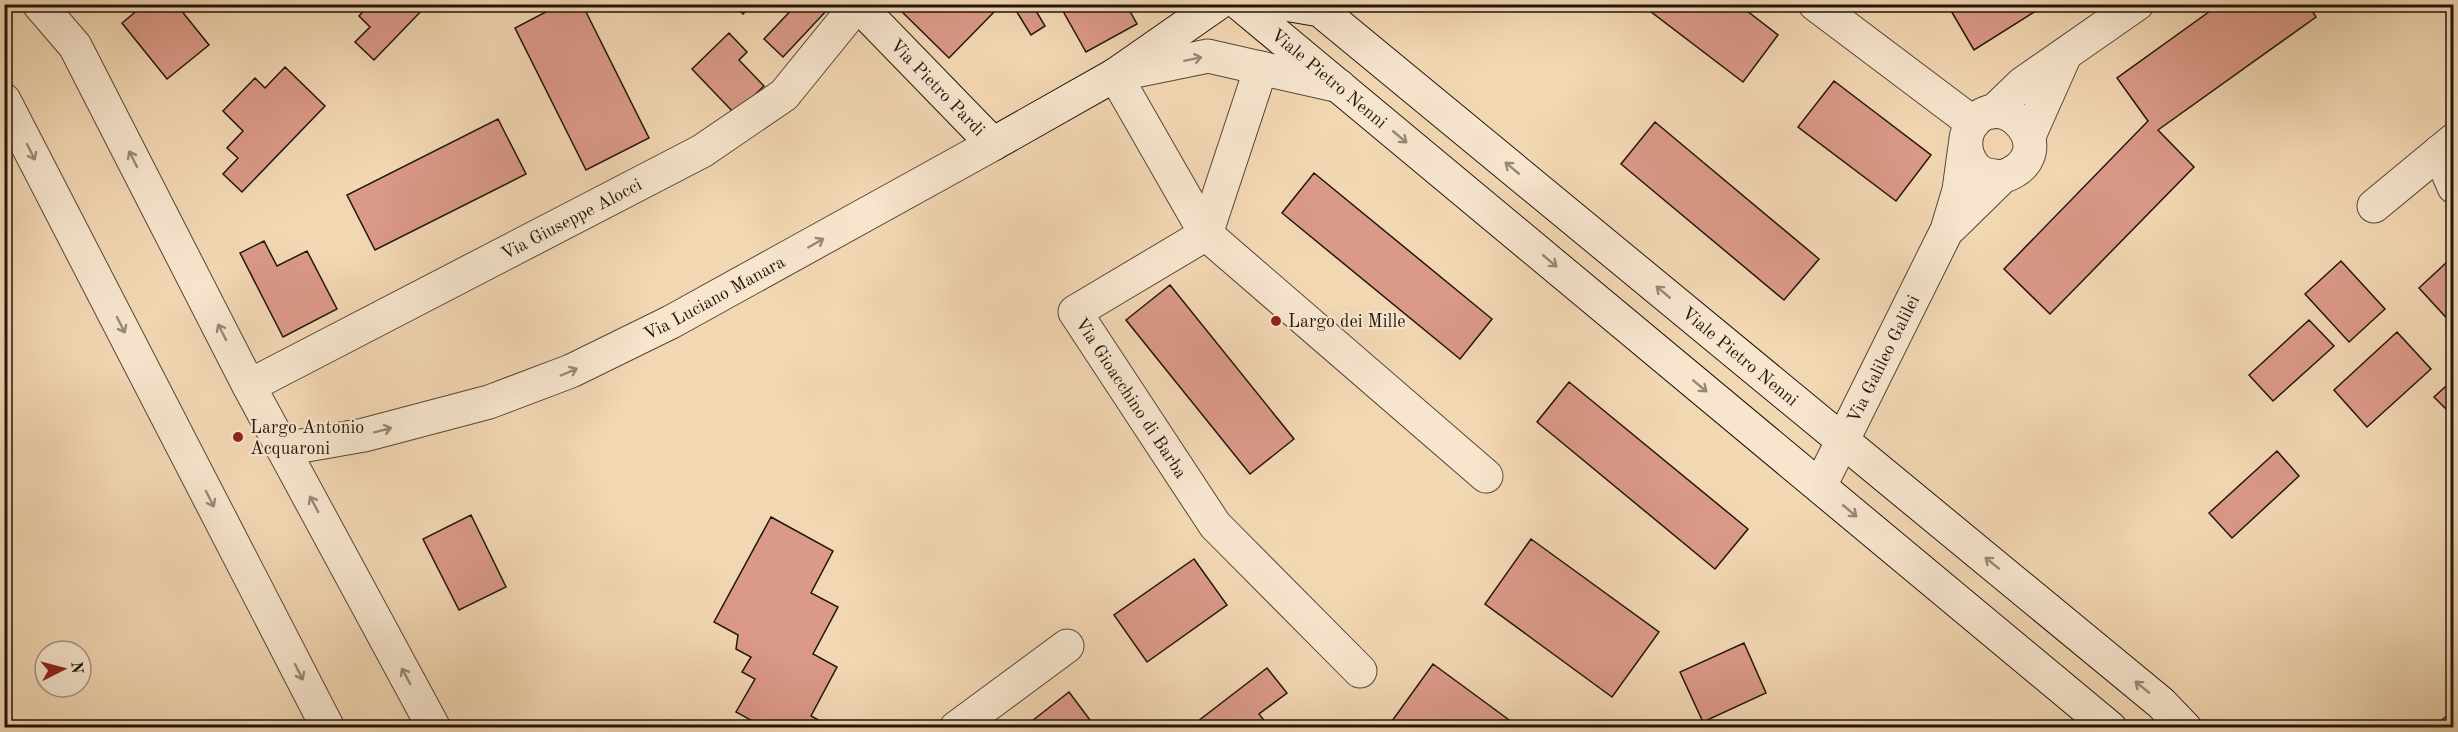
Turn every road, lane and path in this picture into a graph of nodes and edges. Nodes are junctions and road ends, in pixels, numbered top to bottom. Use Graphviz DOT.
graph roads {
  1 [pos="39,4"];
  2 [pos="1217,4"];
  3 [pos="1240,4"];
  4 [pos="1286,4"];
  5 [pos="1815,4"];
  6 [pos="2137,4"];
  7 [pos="857,5"];
  8 [pos="2066,52"];
  9 [pos="1262,68"];
  10 [pos="1115,75"];
  11 [pos="1339,86"];
  12 [pos="4,100"];
  13 [pos="1977,127"];
  14 [pos="2029,136"];
  15 [pos="993,144"];
  16 [pos="2446,146"];
  17 [pos="2002,177"];
  18 [pos="2454,187"];
  19 [pos="2374,206"];
  20 [pos="1947,230"];
  21 [pos="1206,234"];
  22 [pos="249,386"];
  23 [pos="1842,440"];
  24 [pos="284,449"];
  25 [pos="1486,476"];
  26 [pos="1820,486"];
  27 [pos="1067,646"];
  28 [pos="1360,671"];
  29 [pos="328,728"];
  30 [pos="434,728"];
  31 [pos="956,728"];
  32 [pos="2110,728"];
  33 [pos="2184,728"];
  22 -- 1 [label="street, one-way"];
  2 -- 10 [label="street"];
  3 -- 11 [label="street, Viale Pietro Nenni"];
  23 -- 4 [label="street, Viale Pietro Nenni, one-way"];
  5 -- 13 [label="street"];
  6 -- 8 [label="street"];
  7 -- 15 [label="street, Via Pietro Pardi"];
  7 -- 22 [label="street, Via Giuseppe Alocci"];
  8 -- 13 [label="street"];
  8 -- 14 [label="street"];
  10 -- 9 [label="street, one-way"];
  9 -- 11 [label="street"];
  9 -- 21 [label="street"];
  10 -- 15 [label="street, Via Luciano Manara"];
  10 -- 21 [label="street"];
  11 -- 26 [label="street, Viale Pietro Nenni, one-way"];
  12 -- 29 [label="street, one-way"];
  13 -- 14 [label="street"];
  13 -- 17 [label="street"];
  13 -- 20 [label="street, Via Galileo Galilei"];
  14 -- 17 [label="street, Via Galileo Galilei"];
  24 -- 15 [label="street, Via Luciano Manara, one-way"];
  16 -- 18 [label="street"];
  16 -- 19 [label="street"];
  17 -- 20 [label="street, Via Galileo Galilei"];
  20 -- 23 [label="street, Via Galileo Galilei"];
  21 -- 25 [label="street"];
  21 -- 28 [label="street, Via Gioacchino di Barba"];
  22 -- 24 [label="street"];
  23 -- 26 [label="street, Via Galileo Galilei"];
  33 -- 23 [label="street, Viale Pietro Nenni, one-way"];
  30 -- 24 [label="street, one-way"];
  26 -- 32 [label="street, Viale Pietro Nenni, one-way"];
  27 -- 31 [label="street"];
}
